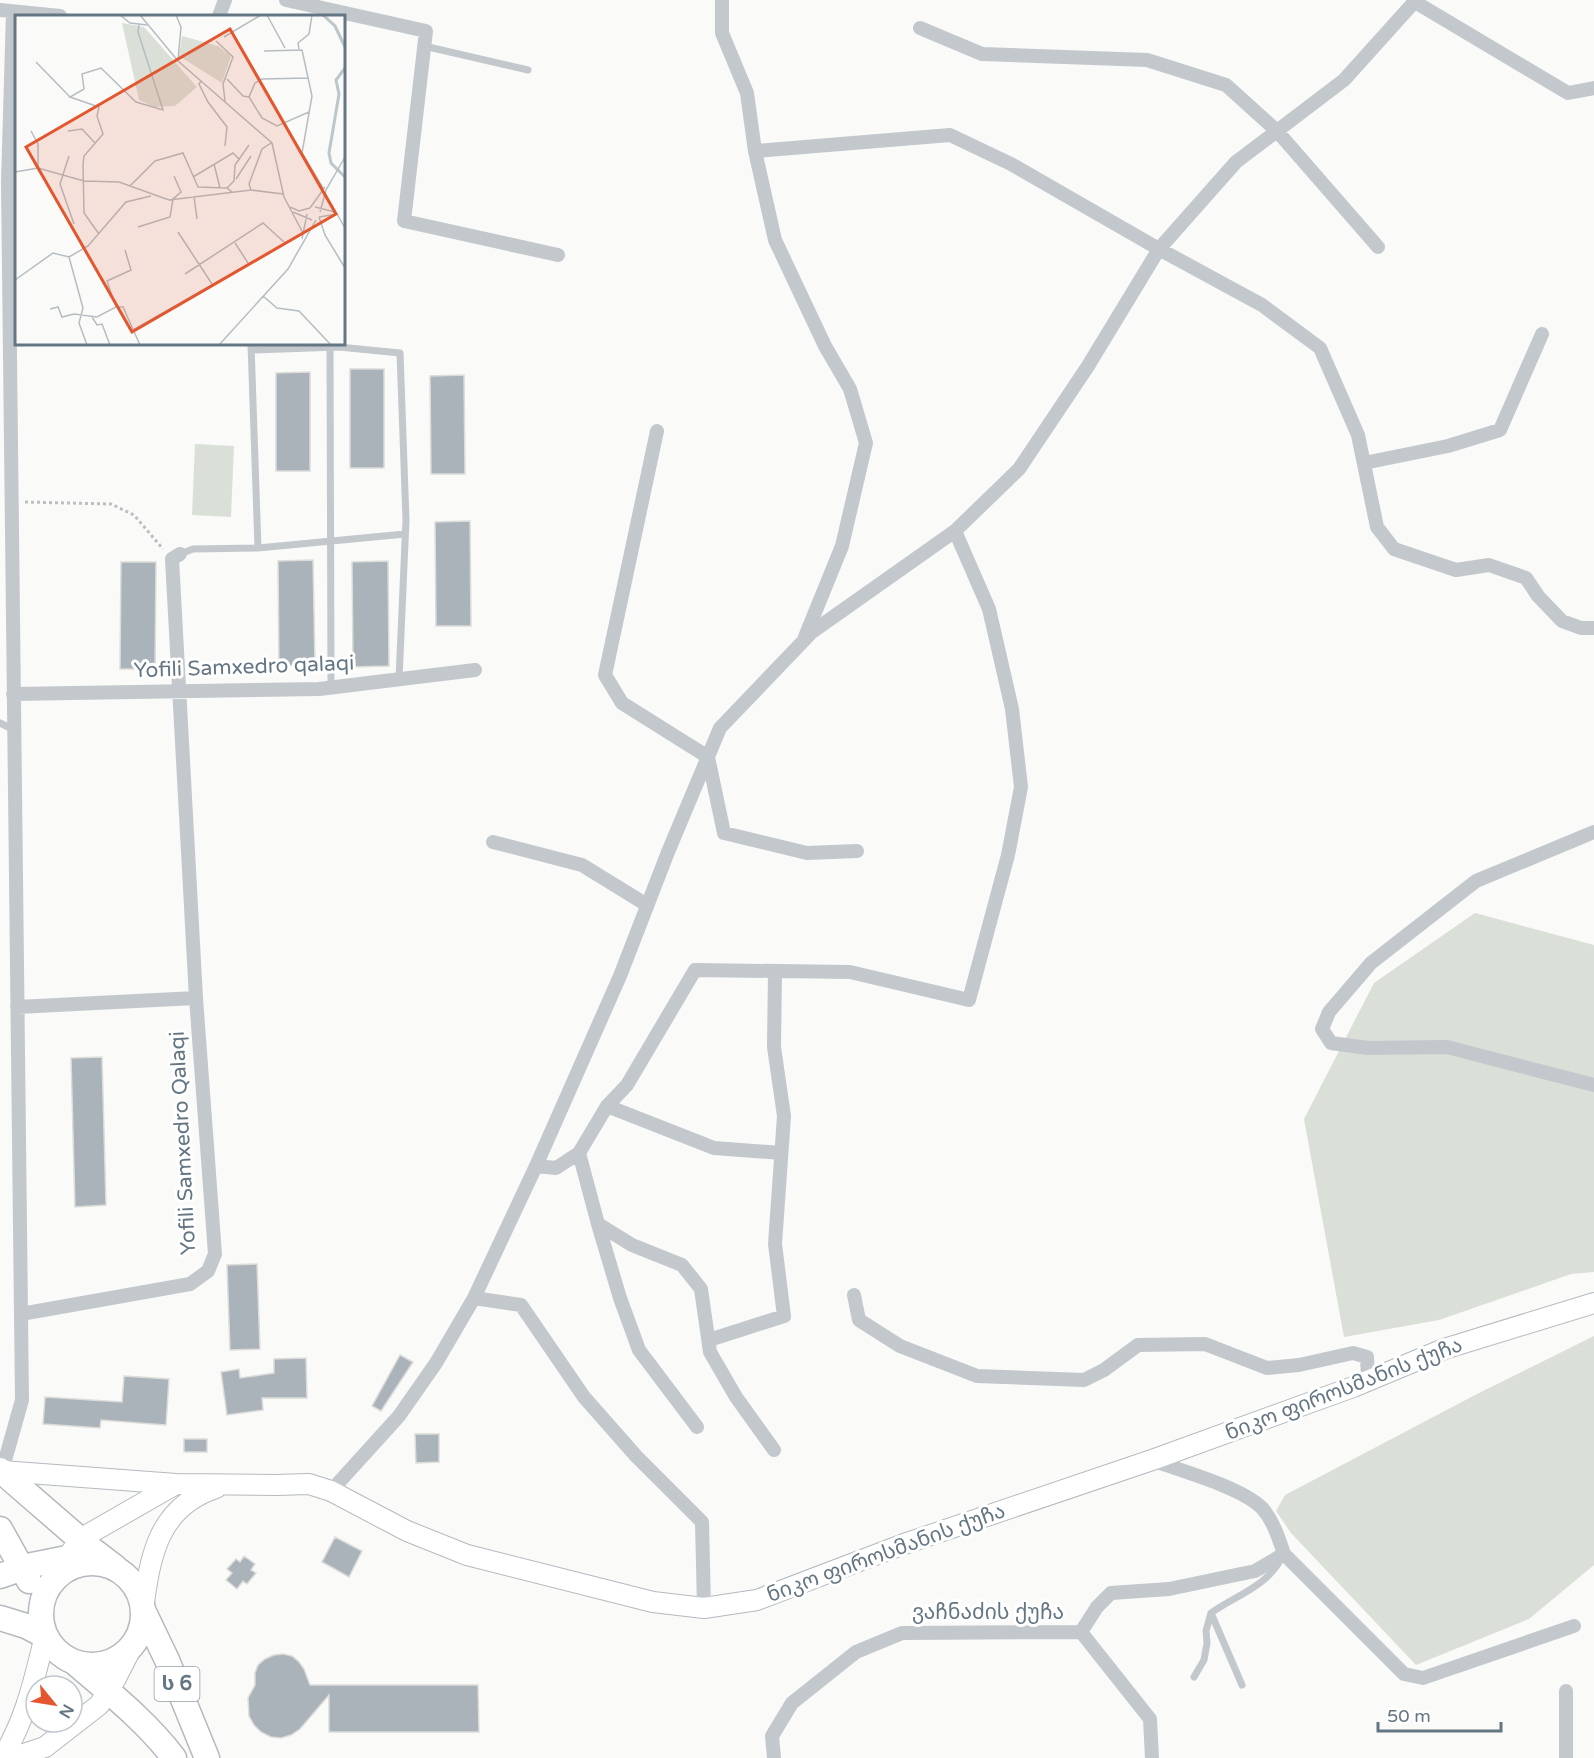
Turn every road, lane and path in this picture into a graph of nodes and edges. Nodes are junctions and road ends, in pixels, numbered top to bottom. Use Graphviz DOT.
graph roads {
  1 [pos="225,0"];
  2 [pos="286,0"];
  3 [pos="722,0"];
  4 [pos="1415,1"];
  5 [pos="6,11"];
  6 [pos="49,15"];
  7 [pos="219,15"];
  8 [pos="920,28"];
  9 [pos="424,46"];
  10 [pos="528,70"];
  11 [pos="1594,88"];
  12 [pos="1277,131"];
  13 [pos="755,152"];
  14 [pos="4,182"];
  15 [pos="1378,247"];
  16 [pos="1159,249"];
  17 [pos="558,255"];
  18 [pos="1542,334"];
  19 [pos="251,347"];
  20 [pos="330,348"];
  21 [pos="657,431"];
  22 [pos="1364,463"];
  23 [pos="11,501"];
  24 [pos="955,531"];
  25 [pos="405,534"];
  26 [pos="331,542"];
  27 [pos="258,548"];
  28 [pos="176,556"];
  29 [pos="1594,628"];
  30 [pos="803,642"];
  31 [pos="475,670"];
  32 [pos="399,679"];
  33 [pos="331,688"];
  34 [pos="180,691"];
  35 [pos="13,694"];
  36 [pos="0,723"];
  37 [pos="14,730"];
  38 [pos="708,757"];
  39 [pos="1594,832"];
  40 [pos="493,842"];
  41 [pos="857,851"];
  42 [pos="647,905"];
  43 [pos="775,971"];
  44 [pos="196,998"];
  45 [pos="17,1007"];
  46 [pos="1594,1085"];
  47 [pos="607,1106"];
  48 [pos="579,1153"];
  49 [pos="781,1153"];
  50 [pos="536,1166"];
  51 [pos="598,1224"];
  52 [pos="855,1295"];
  53 [pos="474,1298"];
  54 [pos="1591,1307"];
  55 [pos="21,1314"];
  56 [pos="709,1340"];
  57 [pos="1368,1380"];
  58 [pos="697,1427"];
  59 [pos="774,1450"];
  60 [pos="1152,1460"];
  61 [pos="1,1470"];
  62 [pos="176,1484"];
  63 [pos="226,1485"];
  64 [pos="331,1491"];
  65 [pos="0,1529"];
  66 [pos="1284,1554"];
  67 [pos="68,1559"];
  68 [pos="108,1567"];
  69 [pos="23,1569"];
  70 [pos="0,1576"];
  71 [pos="42,1608"];
  72 [pos="704,1608"];
  73 [pos="144,1611"];
  74 [pos="1211,1613"];
  75 [pos="0,1618"];
  76 [pos="1574,1626"];
  77 [pos="1081,1632"];
  78 [pos="45,1636"];
  79 [pos="132,1647"];
  80 [pos="75,1663"];
  81 [pos="1194,1677"];
  82 [pos="1242,1685"];
  83 [pos="108,1691"];
  84 [pos="1566,1691"];
  85 [pos="2,1758"];
  86 [pos="12,1758"];
  87 [pos="174,1758"];
  88 [pos="207,1758"];
  89 [pos="774,1758"];
  90 [pos="1152,1758"];
  91 [pos="1566,1758"];
  1 -- 7 [label="street"];
  2 -- 9 [label="street"];
  3 -- 13 [label="street"];
  4 -- 11 [label="street"];
  4 -- 12 [label="street"];
  5 -- 6 [label="street"];
  5 -- 14 [label="street"];
  8 -- 12 [label="street"];
  9 -- 10 [label="lane"];
  9 -- 17 [label="street"];
  12 -- 15 [label="street"];
  12 -- 16 [label="street"];
  13 -- 16 [label="street"];
  13 -- 30 [label="street"];
  14 -- 23 [label="street"];
  16 -- 22 [label="street"];
  16 -- 24 [label="street"];
  18 -- 22 [label="street"];
  19 -- 20 [label="lane"];
  19 -- 27 [label="lane"];
  20 -- 25 [label="lane"];
  20 -- 26 [label="lane"];
  21 -- 38 [label="street"];
  22 -- 29 [label="street"];
  23 -- 28 [label="path"];
  23 -- 35 [label="street"];
  24 -- 30 [label="street"];
  24 -- 43 [label="street"];
  25 -- 26 [label="lane"];
  25 -- 32 [label="lane"];
  26 -- 27 [label="lane"];
  26 -- 33 [label="lane"];
  27 -- 28 [label="lane"];
  28 -- 34 [label="street, Yofili Samxedro Qalaqi"];
  30 -- 38 [label="street"];
  31 -- 32 [label="street, Yofili Samxedro qalaqi"];
  32 -- 33 [label="street, Yofili Samxedro qalaqi"];
  33 -- 34 [label="street, Yofili Samxedro qalaqi"];
  34 -- 35 [label="street, Yofili Samxedro qalaqi"];
  34 -- 44 [label="street, Yofili Samxedro Qalaqi"];
  35 -- 37 [label="street"];
  36 -- 37 [label="lane"];
  37 -- 45 [label="street"];
  38 -- 41 [label="street"];
  38 -- 42 [label="street"];
  39 -- 46 [label="street"];
  40 -- 42 [label="street"];
  42 -- 50 [label="street"];
  43 -- 47 [label="street"];
  43 -- 49 [label="street"];
  44 -- 45 [label="street"];
  44 -- 55 [label="street, Yofili Samxedro Qalaqi"];
  45 -- 55 [label="street"];
  47 -- 48 [label="street"];
  47 -- 49 [label="street"];
  48 -- 50 [label="street"];
  48 -- 51 [label="street"];
  49 -- 56 [label="street"];
  50 -- 53 [label="street"];
  51 -- 56 [label="street"];
  51 -- 58 [label="street"];
  52 -- 57 [label="street"];
  53 -- 64 [label="street"];
  53 -- 72 [label="street"];
  54 -- 57 [label="main road, ნიკო ფიროსმანის ქუჩა"];
  55 -- 61 [label="street"];
  56 -- 59 [label="street"];
  57 -- 60 [label="main road, ნიკო ფიროსმანის ქუჩა"];
  60 -- 66 [label="street"];
  60 -- 72 [label="main road, ნიკო ფიროსმანის ქუჩა"];
  61 -- 62 [label="main road, ნიკო ფიროსმანის ქუჩა"];
  61 -- 67 [label="highway"];
  62 -- 63 [label="main road, ნიკო ფიროსმანის ქუჩა"];
  62 -- 67 [label="main road"];
  63 -- 64 [label="main road, ნიკო ფიროსმანის ქუჩა"];
  63 -- 73 [label="main road"];
  64 -- 72 [label="main road, ნიკო ფიროსმანის ქუჩა"];
  65 -- 69 [label="highway"];
  66 -- 74 [label="lane"];
  66 -- 76 [label="street"];
  66 -- 77 [label="street"];
  67 -- 68 [label="highway"];
  67 -- 68 [label="highway"];
  67 -- 69 [label="highway"];
  67 -- 71 [label="highway"];
  68 -- 73 [label="highway"];
  69 -- 70 [label="highway"];
  69 -- 71 [label="highway"];
  71 -- 78 [label="highway"];
  73 -- 79 [label="highway"];
  73 -- 88 [label="highway, ს 6"];
  74 -- 81 [label="lane"];
  74 -- 82 [label="lane"];
  75 -- 78 [label="highway"];
  77 -- 89 [label="street, ვაჩნაძის ქუჩა"];
  77 -- 90 [label="street, ვაჩნაძის ქუჩა"];
  78 -- 80 [label="highway"];
  78 -- 85 [label="main road"];
  79 -- 80 [label="highway"];
  79 -- 83 [label="main road"];
  80 -- 83 [label="highway, ს 6"];
  83 -- 86 [label="main road"];
  83 -- 87 [label="highway, ს 6"];
  84 -- 91 [label="street"];
}
